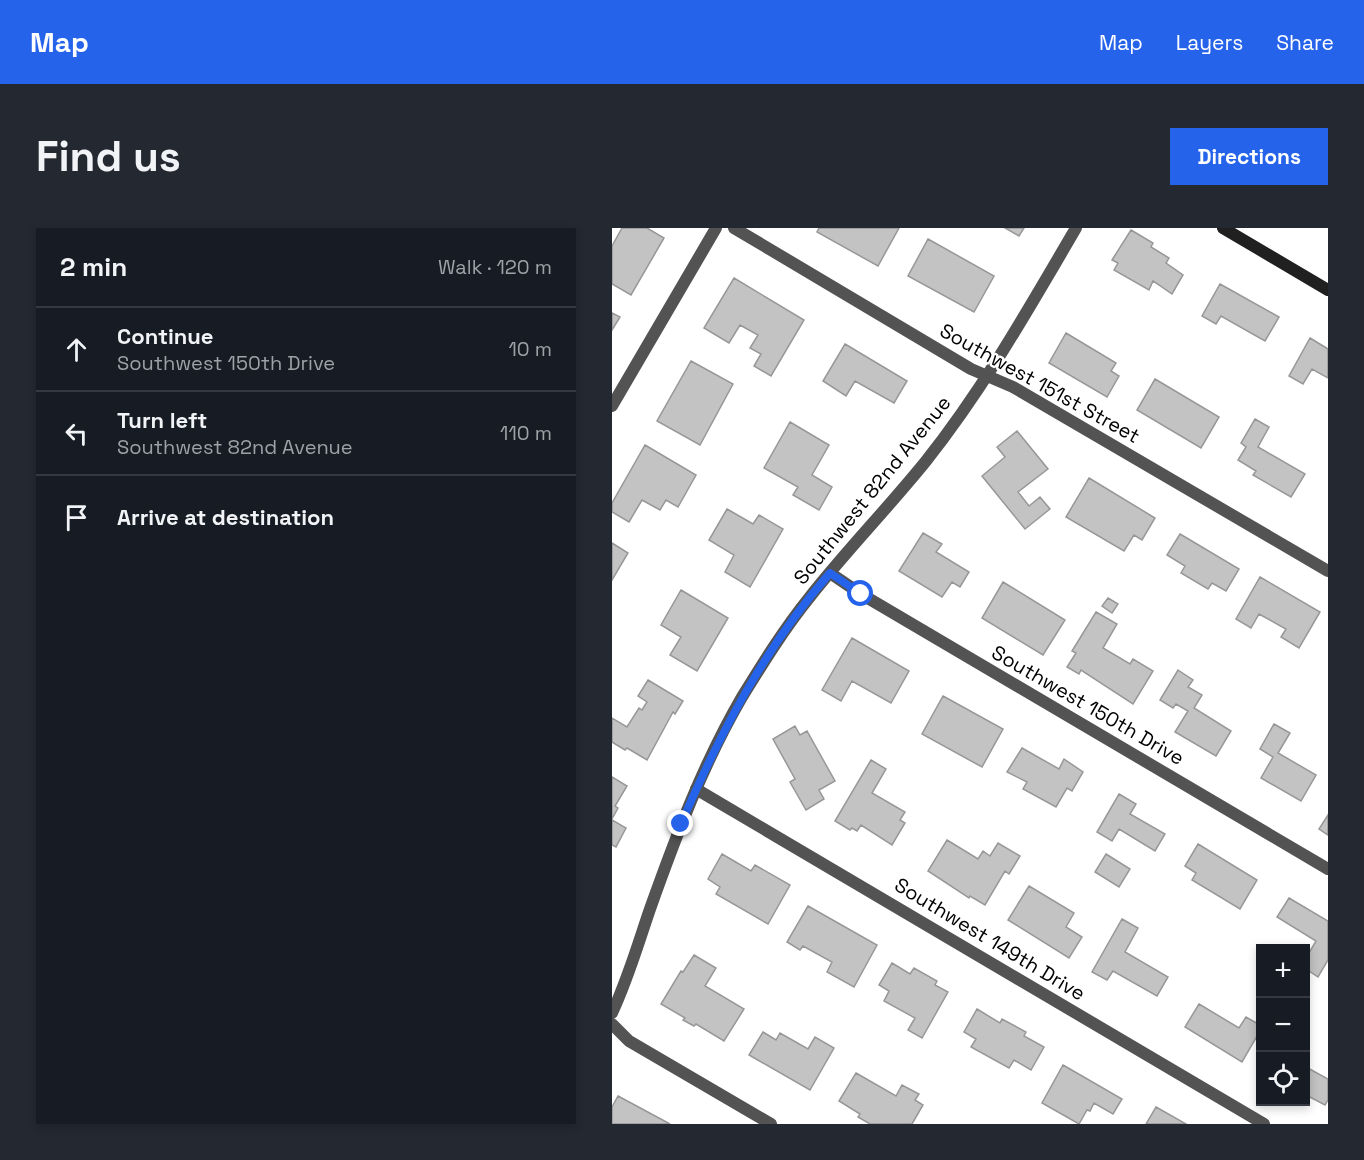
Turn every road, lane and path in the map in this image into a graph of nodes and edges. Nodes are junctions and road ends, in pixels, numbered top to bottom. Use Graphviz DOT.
graph roads {
  1 [pos="716,228"];
  2 [pos="734,228"];
  3 [pos="1076,228"];
  4 [pos="1223,228"];
  5 [pos="1328,290"];
  6 [pos="987,377"];
  7 [pos="612,406"];
  8 [pos="1328,571"];
  9 [pos="830,573"];
  10 [pos="696,789"];
  11 [pos="1328,869"];
  12 [pos="612,1013"];
  13 [pos="612,1024"];
  14 [pos="771,1124"];
  15 [pos="1264,1124"];
  1 -- 7 [label="street"];
  2 -- 6 [label="street, Southwest 151st Street"];
  3 -- 6 [label="street, Southwest 82nd Avenue"];
  4 -- 5 [label="main road"];
  6 -- 8 [label="street, Southwest 151st Street"];
  6 -- 9 [label="street, Southwest 82nd Avenue"];
  9 -- 10 [label="street, Southwest 82nd Avenue"];
  9 -- 11 [label="street, Southwest 150th Drive"];
  10 -- 12 [label="street, Southwest 82nd Avenue"];
  10 -- 15 [label="street, Southwest 149th Drive"];
  13 -- 14 [label="street"];
}
